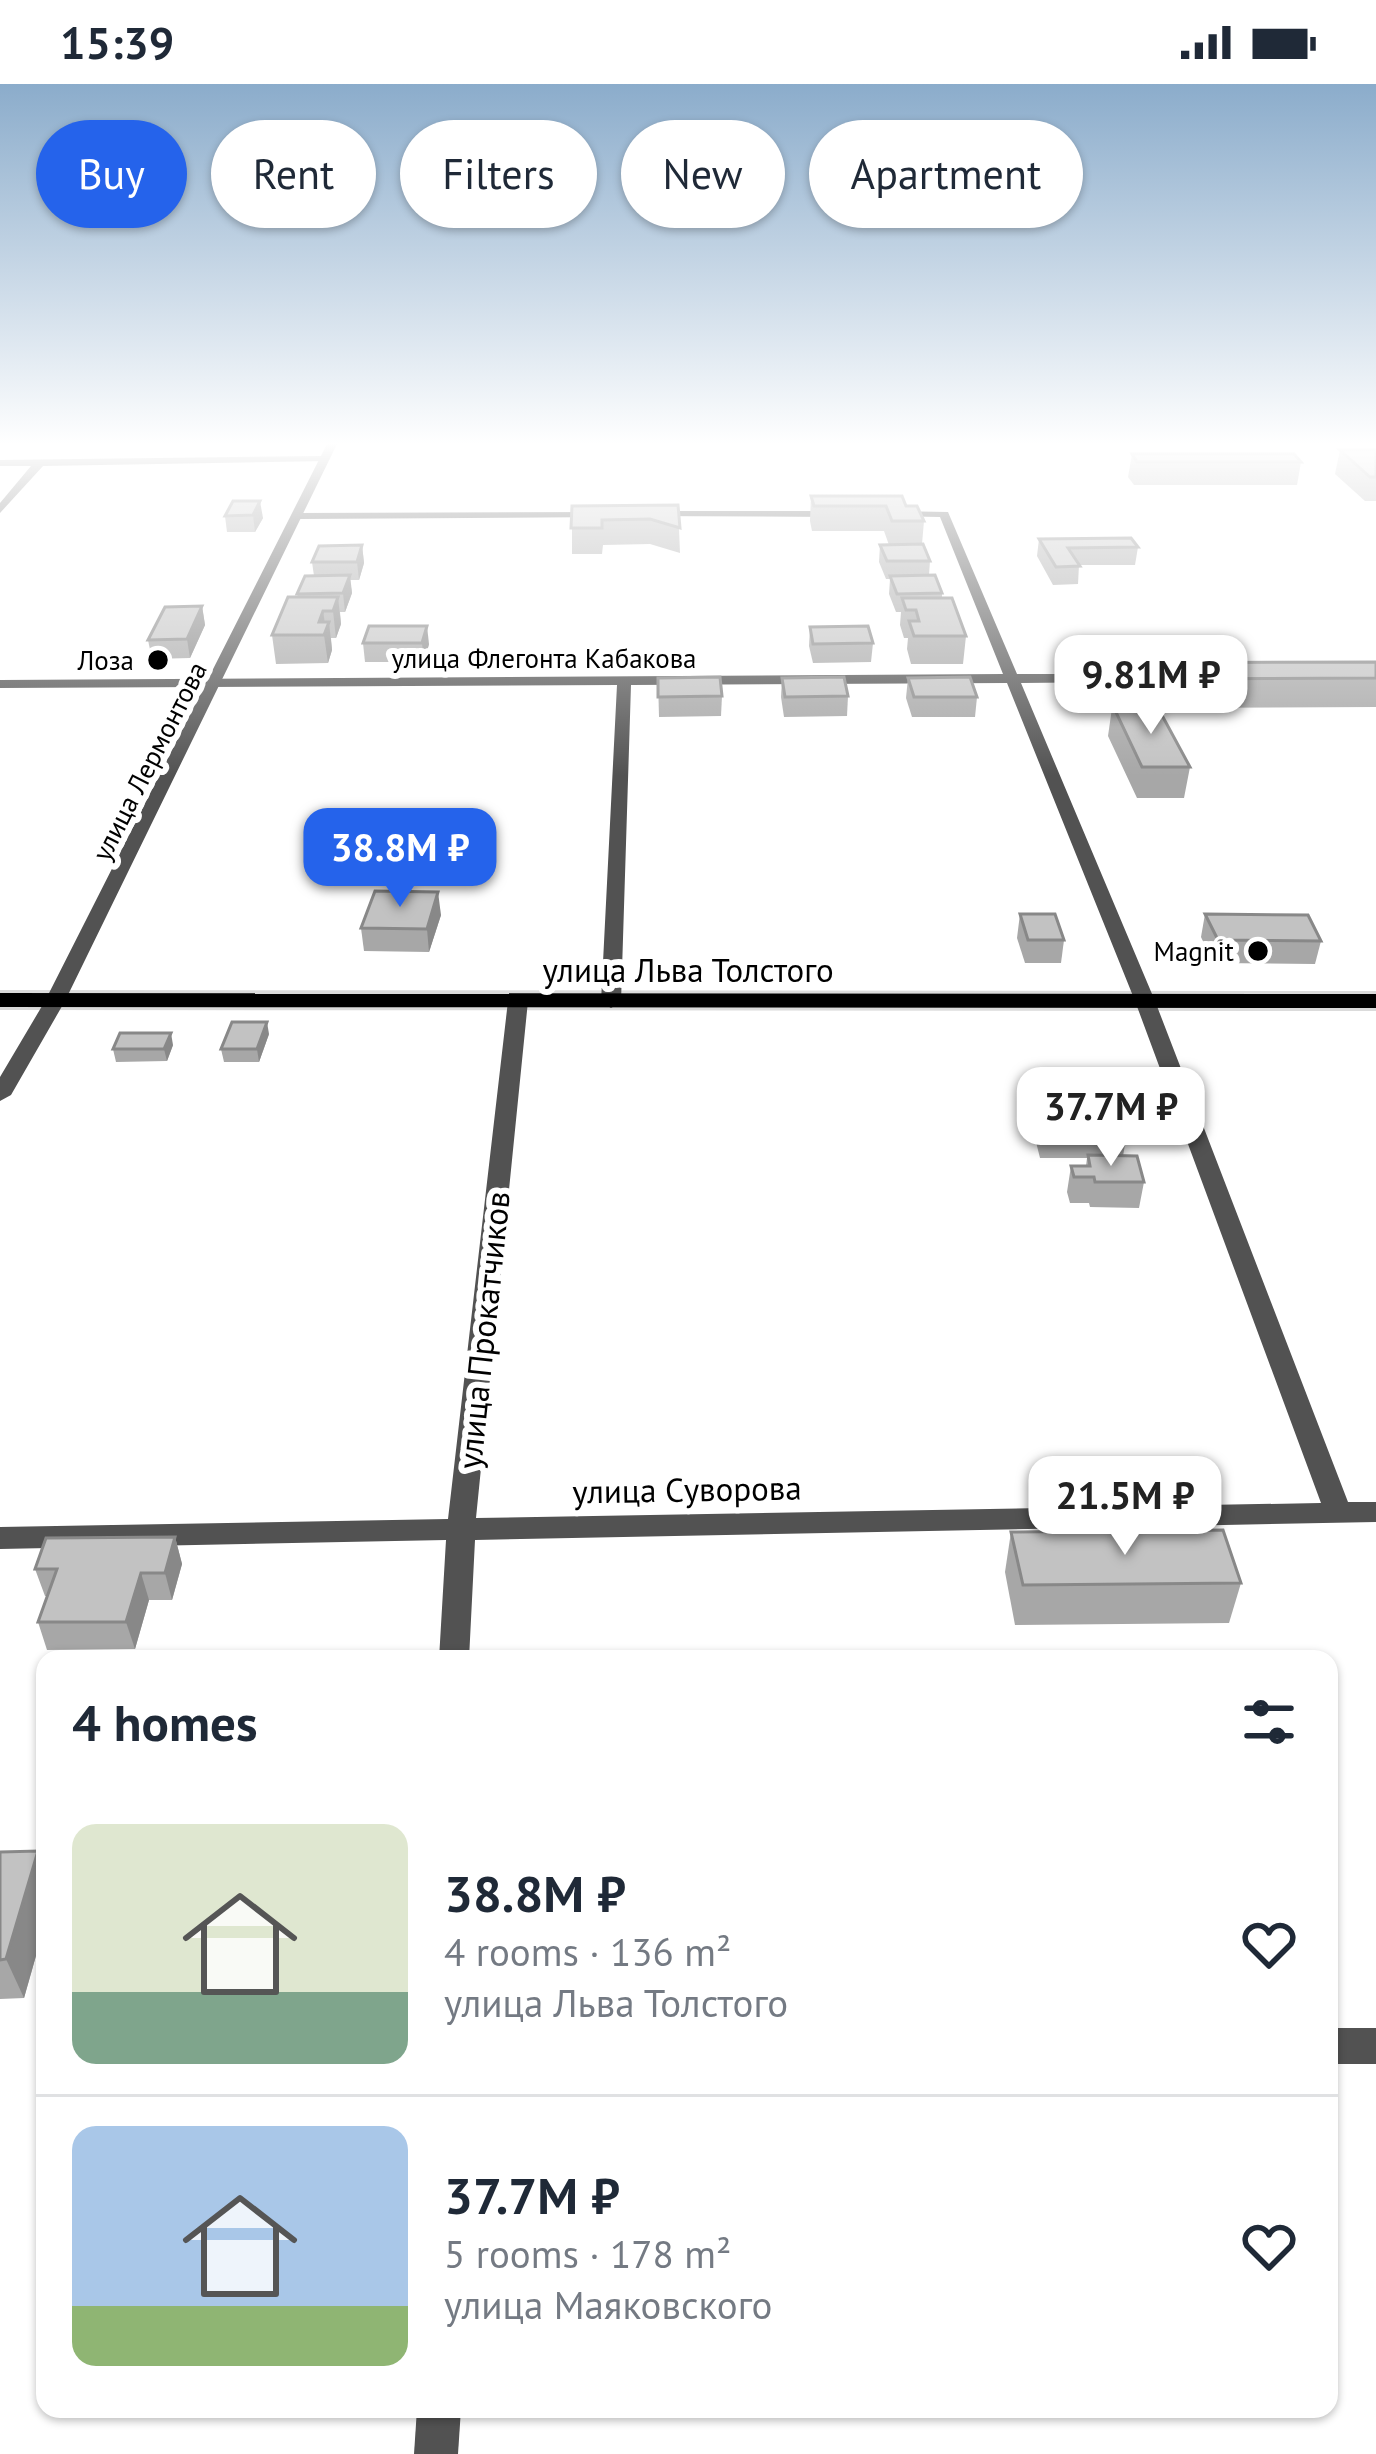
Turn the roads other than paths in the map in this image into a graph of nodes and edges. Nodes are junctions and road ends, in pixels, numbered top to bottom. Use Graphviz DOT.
graph roads {
  1 [pos="278,555"];
  2 [pos="961,555"];
  3 [pos="1149,678"];
  4 [pos="1012,679"];
  5 [pos="624,681"];
  6 [pos="0,684"];
  7 [pos="214,684"];
  8 [pos="0,1000"];
  9 [pos="55,1000"];
  10 [pos="518,1001"];
  11 [pos="1145,1001"];
  12 [pos="1376,1001"];
  13 [pos="611,1002"];
  14 [pos="0,1095"];
  15 [pos="1338,1512"];
  16 [pos="1376,1512"];
  17 [pos="461,1530"];
  18 [pos="0,1538"];
  19 [pos="454,1650"];
  20 [pos="1376,2045"];
  21 [pos="1338,2046"];
  22 [pos="438,2418"];
  23 [pos="436,2454"];
  1 -- 7 [label="street, улица Лермонтова"];
  2 -- 4 [label="street"];
  3 -- 4 [label="street, улица Флегонта Кабакова"];
  4 -- 5 [label="street, улица Флегонта Кабакова"];
  4 -- 11 [label="street"];
  5 -- 7 [label="street, улица Флегонта Кабакова"];
  5 -- 13 [label="street"];
  6 -- 7 [label="street, улица Флегонта Кабакова"];
  7 -- 9 [label="street, улица Лермонтова"];
  8 -- 9 [label="main road, улица Льва Толстого"];
  9 -- 10 [label="main road, улица Льва Толстого"];
  9 -- 14 [label="street, улица Лермонтова"];
  10 -- 13 [label="main road, улица Льва Толстого"];
  10 -- 17 [label="street, улица Прокатчиков"];
  11 -- 12 [label="main road, улица Льва Толстого"];
  11 -- 13 [label="main road, улица Льва Толстого"];
  11 -- 15 [label="street"];
  15 -- 16 [label="street, улица Суворова"];
  15 -- 17 [label="street, улица Суворова"];
  17 -- 18 [label="street, улица Суворова"];
  17 -- 19 [label="street, улица Прокатчиков"];
  20 -- 21 [label="street"];
  22 -- 23 [label="street"];
}
